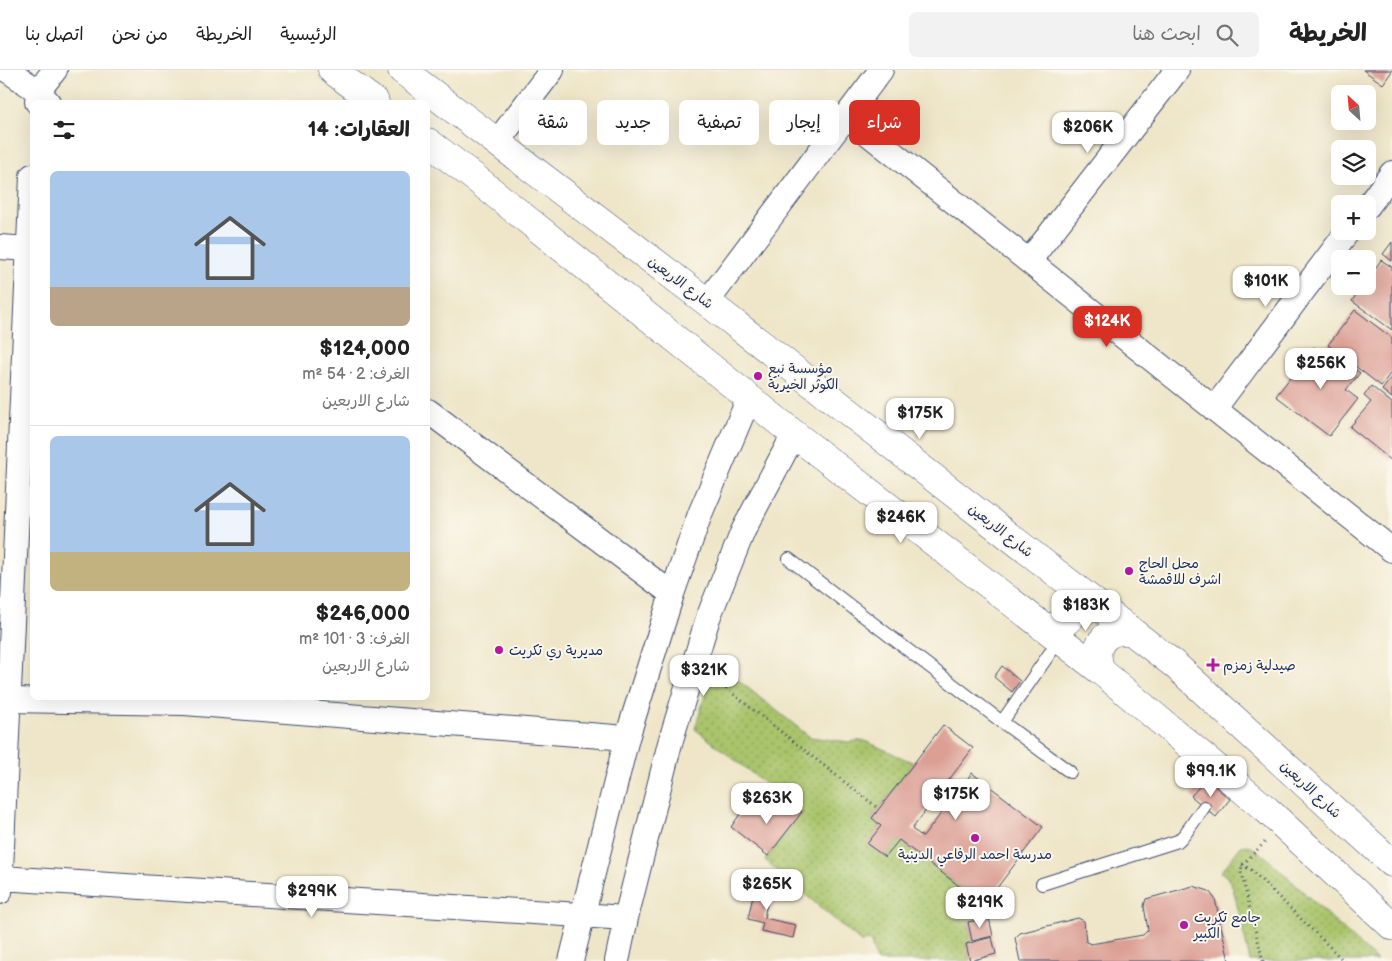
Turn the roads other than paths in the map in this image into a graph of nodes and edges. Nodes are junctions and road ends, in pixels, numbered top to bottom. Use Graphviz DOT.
graph roads {
  1 [pos="7,70"];
  2 [pos="56,70"];
  3 [pos="332,70"];
  4 [pos="402,70"];
  5 [pos="552,70"];
  6 [pos="881,70"];
  7 [pos="1178,70"];
  8 [pos="41,99"];
  9 [pos="372,100"];
  10 [pos="846,116"];
  11 [pos="497,142"];
  12 [pos="430,144"];
  13 [pos="1392,173"];
  14 [pos="1376,195"];
  15 [pos="30,212"];
  16 [pos="1341,240"];
  17 [pos="0,247"];
  18 [pos="28,249"];
  19 [pos="1029,261"];
  20 [pos="708,302"];
  21 [pos="750,398"];
  22 [pos="1214,409"];
  23 [pos="430,412"];
  24 [pos="794,434"];
  25 [pos="8,524"];
  26 [pos="1392,550"];
  27 [pos="789,559"];
  28 [pos="1077,589"];
  29 [pos="672,594"];
  30 [pos="1131,631"];
  31 [pos="1051,633"];
  32 [pos="1102,672"];
  33 [pos="8,700"];
  34 [pos="186,700"];
  35 [pos="1002,722"];
  36 [pos="627,738"];
  37 [pos="1070,772"];
  38 [pos="1204,807"];
  39 [pos="1392,864"];
  40 [pos="1,878"];
  41 [pos="1042,884"];
  42 [pos="0,892"];
  43 [pos="581,915"];
  44 [pos="626,918"];
  45 [pos="1392,926"];
  46 [pos="571,961"];
  47 [pos="617,961"];
  1 -- 8 [label="street"];
  2 -- 8 [label="street"];
  3 -- 9 [label="main road"];
  4 -- 11 [label="main road, شارع الاربعين"];
  5 -- 11 [label="street"];
  6 -- 10 [label="street"];
  7 -- 19 [label="street"];
  10 -- 19 [label="street"];
  10 -- 20 [label="street"];
  11 -- 20 [label="main road, شارع الاربعين"];
  12 -- 21 [label="main road"];
  13 -- 14 [label="street"];
  15 -- 18 [label="street"];
  16 -- 22 [label="street"];
  17 -- 18 [label="street"];
  18 -- 25 [label="street"];
  19 -- 22 [label="street"];
  20 -- 28 [label="main road, شارع الاربعين"];
  21 -- 24 [label="main road"];
  21 -- 29 [label="street"];
  22 -- 26 [label="street"];
  23 -- 29 [label="street"];
  24 -- 31 [label="main road"];
  24 -- 44 [label="street"];
  25 -- 33 [label="street"];
  27 -- 35 [label="lane"];
  28 -- 30 [label="main road, شارع الاربعين"];
  28 -- 31 [label="main road"];
  29 -- 36 [label="street"];
  30 -- 32 [label="main road"];
  30 -- 39 [label="main road, شارع الاربعين"];
  31 -- 32 [label="main road"];
  31 -- 35 [label="lane"];
  32 -- 45 [label="main road"];
  33 -- 34 [label="street"];
  33 -- 40 [label="street"];
  34 -- 36 [label="street"];
  35 -- 37 [label="lane"];
  36 -- 43 [label="street"];
  38 -- 41 [label="lane"];
  40 -- 42 [label="street"];
  40 -- 43 [label="street"];
  43 -- 44 [label="street"];
  43 -- 46 [label="street"];
  44 -- 47 [label="street"];
}
